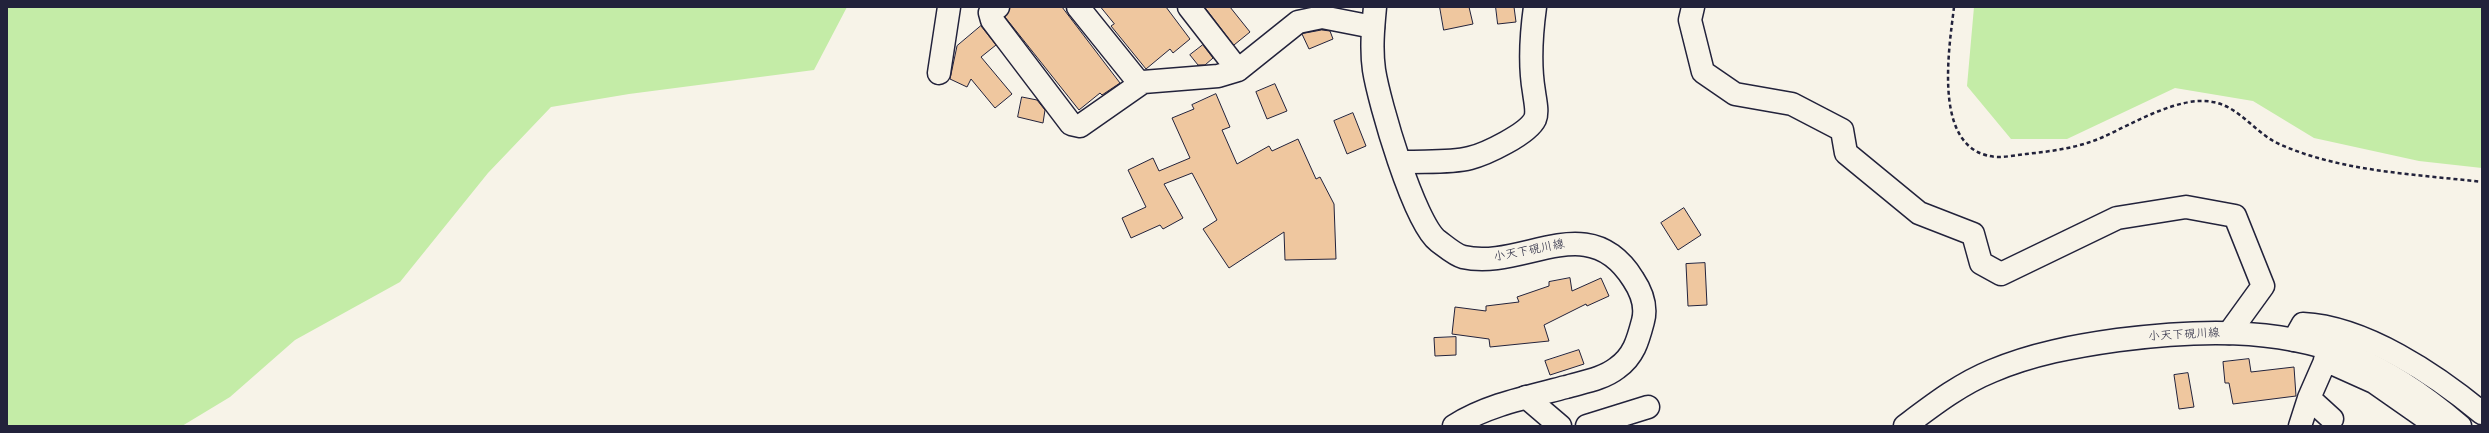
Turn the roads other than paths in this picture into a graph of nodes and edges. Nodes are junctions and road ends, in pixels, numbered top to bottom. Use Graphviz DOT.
graph roads {
  1 [pos="949,7"];
  2 [pos="998,7"];
  3 [pos="1078,7"];
  4 [pos="1189,7"];
  5 [pos="1535,7"];
  6 [pos="1693,7"];
  7 [pos="1374,17"];
  8 [pos="1238,70"];
  9 [pos="939,73"];
  10 [pos="1140,84"];
  11 [pos="1401,164"];
  12 [pos="2229,333"];
  13 [pos="2294,340"];
  14 [pos="2328,355"];
  15 [pos="1526,397"];
  16 [pos="2309,398"];
  17 [pos="1648,407"];
  18 [pos="2482,414"];
  19 [pos="2332,420"];
  20 [pos="1454,426"];
  21 [pos="1560,426"];
  22 [pos="1587,426"];
  23 [pos="1905,426"];
  24 [pos="2300,426"];
  25 [pos="2437,426"];
  26 [pos="2460,426"];
  1 -- 9 [label="street"];
  2 -- 10 [label="street"];
  3 -- 10 [label="street"];
  4 -- 8 [label="street"];
  5 -- 11 [label="street"];
  6 -- 12 [label="street"];
  7 -- 8 [label="street"];
  7 -- 11 [label="street, 小天下硯川線"];
  8 -- 10 [label="street"];
  11 -- 15 [label="street, 小天下硯川線"];
  12 -- 13 [label="street, 小天下硯川線"];
  12 -- 23 [label="street, 小天下硯川線"];
  13 -- 14 [label="street, 小天下硯川線"];
  13 -- 18 [label="street"];
  14 -- 16 [label="street"];
  14 -- 25 [label="street"];
  14 -- 26 [label="street, 小天下硯川線"];
  15 -- 20 [label="street, 小天下硯川線"];
  15 -- 21 [label="street"];
  16 -- 19 [label="street"];
  16 -- 24 [label="street"];
  17 -- 22 [label="street"];
}
